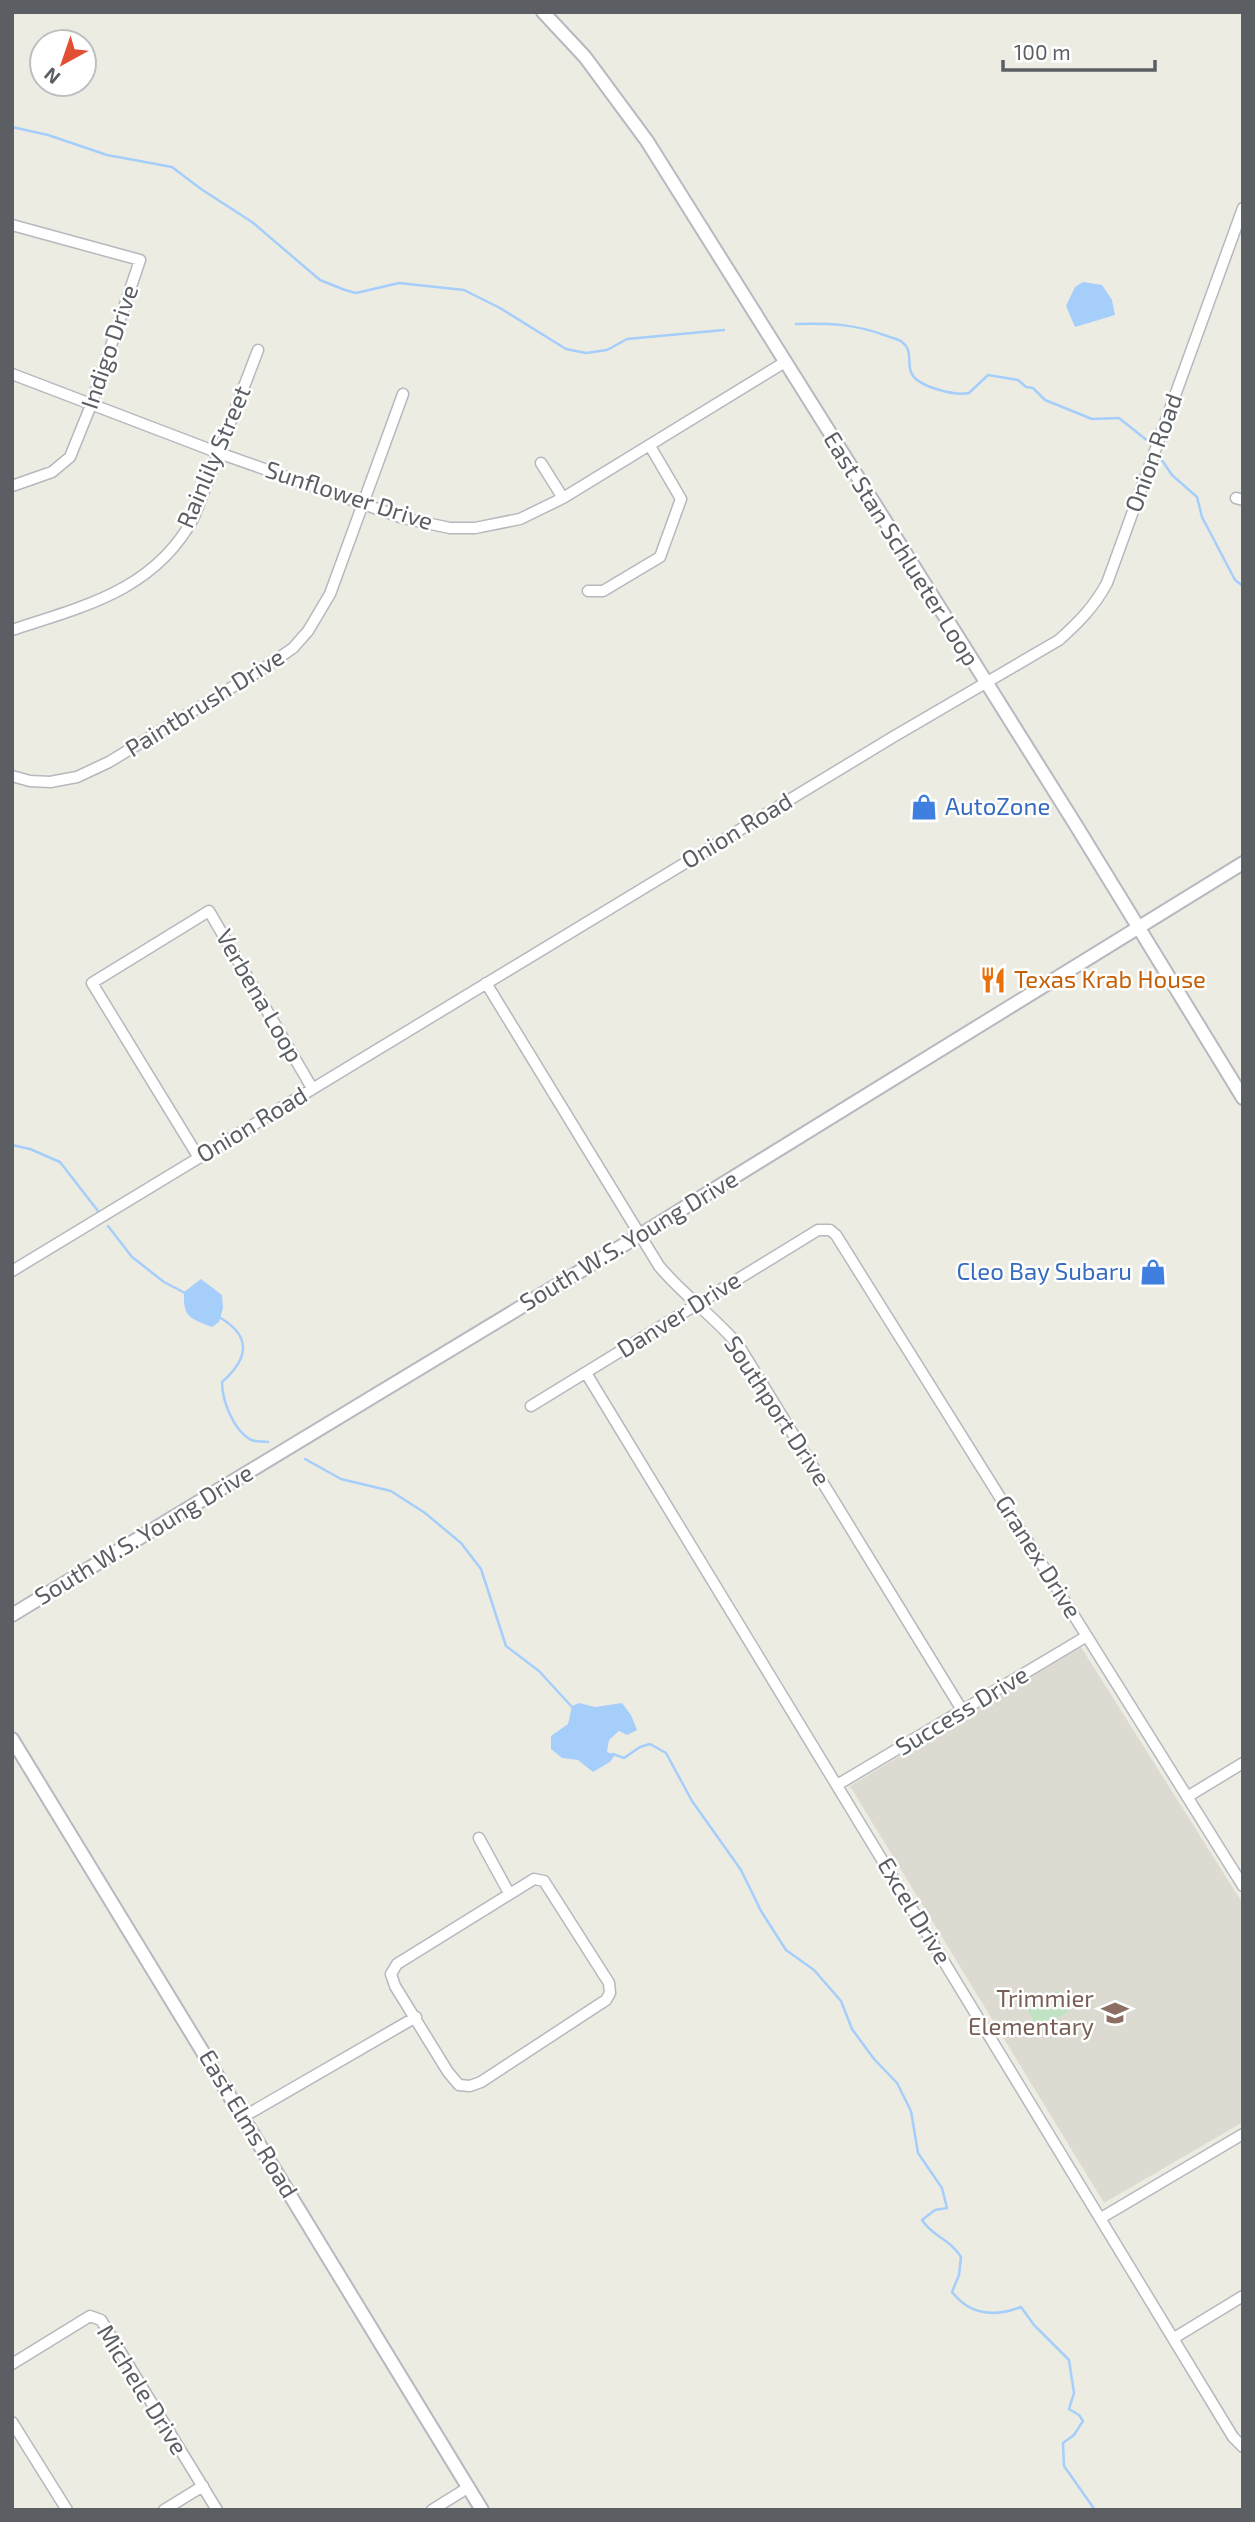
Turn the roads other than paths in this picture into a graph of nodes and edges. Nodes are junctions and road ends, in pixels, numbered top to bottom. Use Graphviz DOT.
graph roads {
  1 [pos="543,12"];
  2 [pos="1243,208"];
  3 [pos="12,225"];
  4 [pos="258,350"];
  5 [pos="785,362"];
  6 [pos="12,374"];
  7 [pos="403,394"];
  8 [pos="91,405"];
  9 [pos="650,446"];
  10 [pos="219,453"];
  11 [pos="541,463"];
  12 [pos="12,486"];
  13 [pos="563,498"];
  14 [pos="364,503"];
  15 [pos="588,591"];
  16 [pos="12,630"];
  17 [pos="985,684"];
  18 [pos="12,776"];
  19 [pos="1243,863"];
  20 [pos="1139,928"];
  21 [pos="486,983"];
  22 [pos="312,1088"];
  23 [pos="1243,1098"];
  24 [pos="199,1157"];
  25 [pos="830,1230"];
  26 [pos="640,1235"];
  27 [pos="12,1271"];
  28 [pos="697,1304"];
  29 [pos="586,1373"];
  30 [pos="531,1406"];
  31 [pos="12,1615"];
  32 [pos="1087,1636"];
  33 [pos="962,1710"];
  34 [pos="12,1739"];
  35 [pos="1243,1763"];
  36 [pos="837,1785"];
  37 [pos="1187,1797"];
  38 [pos="479,1838"];
  39 [pos="1243,1886"];
  40 [pos="509,1893"];
  41 [pos="416,2017"];
  42 [pos="243,2117"];
  43 [pos="1243,2134"];
  44 [pos="1101,2218"];
  45 [pos="1243,2296"];
  46 [pos="1174,2338"];
  47 [pos="12,2364"];
  48 [pos="12,2422"];
  49 [pos="1243,2447"];
  50 [pos="203,2487"];
  51 [pos="469,2487"];
  52 [pos="67,2510"];
  53 [pos="164,2510"];
  54 [pos="217,2510"];
  55 [pos="432,2510"];
  56 [pos="482,2510"];
  1 -- 5 [label="main road, East Stan Schlueter Loop"];
  2 -- 17 [label="street, Onion Road"];
  3 -- 8 [label="street, Indigo Drive"];
  4 -- 10 [label="street, Rainlily Street"];
  5 -- 9 [label="street, Sunflower Drive"];
  5 -- 17 [label="main road, East Stan Schlueter Loop"];
  6 -- 8 [label="street, Sunflower Drive"];
  7 -- 14 [label="street, Paintbrush Drive"];
  8 -- 10 [label="street, Sunflower Drive"];
  8 -- 12 [label="street, Indigo Drive"];
  9 -- 13 [label="street, Sunflower Drive"];
  9 -- 15 [label="street"];
  10 -- 14 [label="street, Sunflower Drive"];
  10 -- 16 [label="street, Rainlily Street"];
  11 -- 13 [label="street"];
  13 -- 14 [label="street, Sunflower Drive"];
  14 -- 18 [label="street, Paintbrush Drive"];
  17 -- 20 [label="main road, East Stan Schlueter Loop"];
  17 -- 21 [label="street, Onion Road"];
  19 -- 20 [label="main road, South W.S. Young Drive"];
  20 -- 23 [label="main road, East Stan Schlueter Loop"];
  20 -- 26 [label="main road, South W.S. Young Drive"];
  21 -- 22 [label="street, Onion Road"];
  21 -- 26 [label="street, Southport Drive"];
  22 -- 24 [label="street, Onion Road"];
  22 -- 24 [label="street, Verbena Loop"];
  24 -- 27 [label="street, Onion Road"];
  25 -- 28 [label="street, Danver Drive"];
  25 -- 32 [label="street, Granex Drive"];
  26 -- 28 [label="street, Southport Drive"];
  26 -- 31 [label="main road, South W.S. Young Drive"];
  28 -- 29 [label="street, Danver Drive"];
  28 -- 33 [label="street, Southport Drive"];
  29 -- 30 [label="street, Danver Drive"];
  29 -- 36 [label="street, Excel Drive"];
  32 -- 33 [label="street, Success Drive"];
  32 -- 37 [label="street, Granex Drive"];
  33 -- 36 [label="street, Success Drive"];
  34 -- 42 [label="main road, East Elms Road"];
  35 -- 37 [label="street"];
  36 -- 44 [label="street, Excel Drive"];
  37 -- 39 [label="street, Granex Drive"];
  38 -- 40 [label="street"];
  40 -- 41 [label="street"];
  40 -- 41 [label="street"];
  41 -- 42 [label="street"];
  42 -- 51 [label="main road, East Elms Road"];
  43 -- 44 [label="street"];
  44 -- 46 [label="street, Excel Drive"];
  45 -- 46 [label="street"];
  46 -- 49 [label="street, Excel Drive"];
  47 -- 50 [label="street, Michele Drive"];
  48 -- 52 [label="street"];
  50 -- 53 [label="street"];
  50 -- 54 [label="street, Michele Drive"];
  51 -- 55 [label="street"];
  51 -- 56 [label="main road, East Elms Road"];
}
